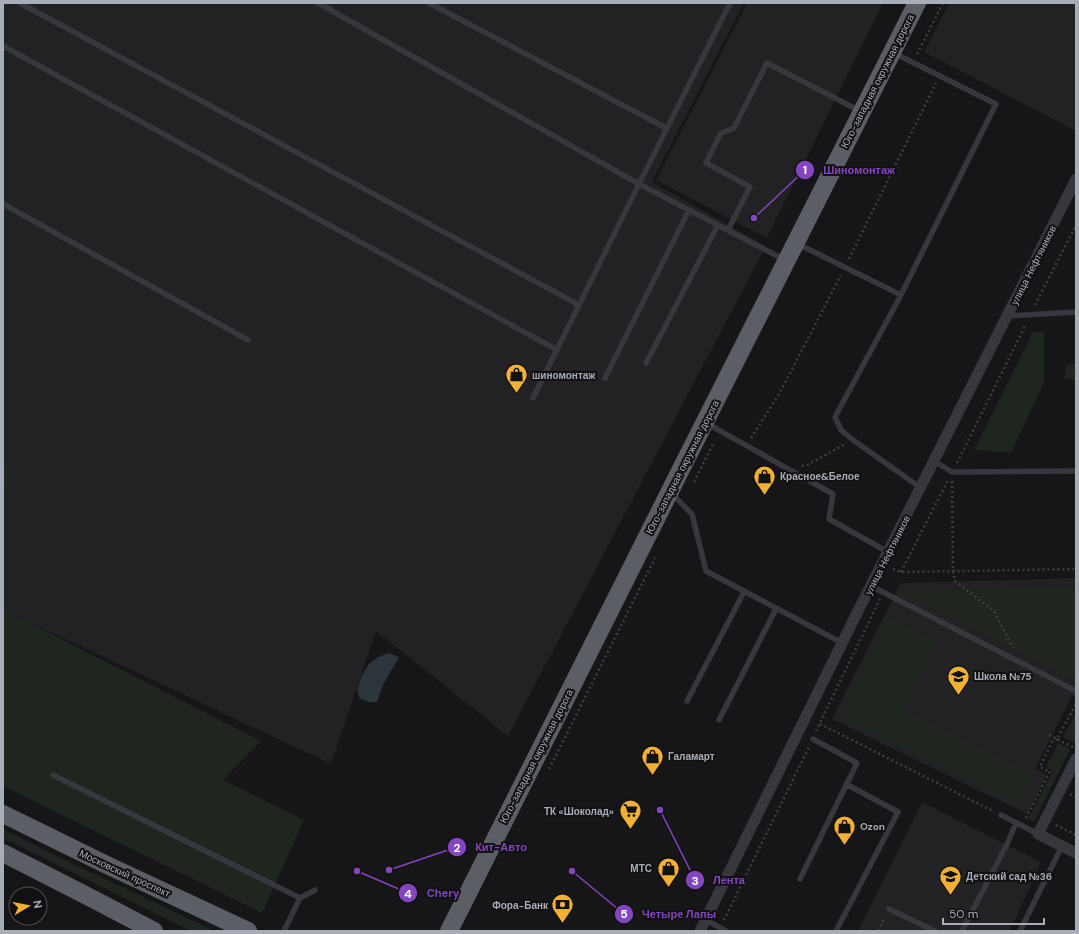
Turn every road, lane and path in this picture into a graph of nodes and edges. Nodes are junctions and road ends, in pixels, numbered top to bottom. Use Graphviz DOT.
graph roads {
  1 [pos="20,3"];
  2 [pos="318,3"];
  3 [pos="429,3"];
  4 [pos="730,3"];
  5 [pos="917,3"];
  6 [pos="943,3"];
  7 [pos="3,46"];
  8 [pos="892,52"];
  9 [pos="913,62"];
  10 [pos="862,112"];
  11 [pos="666,128"];
  12 [pos="1076,179"];
  13 [pos="639,184"];
  14 [pos="3,204"];
  15 [pos="689,210"];
  16 [pos="718,225"];
  17 [pos="1076,225"];
  18 [pos="728,230"];
  19 [pos="796,243"];
  20 [pos="787,261"];
  21 [pos="901,295"];
  22 [pos="579,305"];
  23 [pos="1076,312"];
  24 [pos="1030,315"];
  25 [pos="1007,316"];
  26 [pos="248,340"];
  27 [pos="556,350"];
  28 [pos="646,362"];
  29 [pos="605,378"];
  30 [pos="533,398"];
  31 [pos="712,426"];
  32 [pos="853,440"];
  33 [pos="934,461"];
  34 [pos="790,469"];
  35 [pos="1076,471"];
  36 [pos="952,472"];
  37 [pos="921,488"];
  38 [pos="669,491"];
  39 [pos="682,504"];
  40 [pos="890,548"];
  41 [pos="657,554"];
  42 [pos="1076,569"];
  43 [pos="953,571"];
  44 [pos="901,572"];
  45 [pos="871,586"];
  46 [pos="744,592"];
  47 [pos="884,593"];
  48 [pos="776,609"];
  49 [pos="842,643"];
  50 [pos="1020,663"];
  51 [pos="1076,690"];
  52 [pos="687,701"];
  53 [pos="1076,704"];
  54 [pos="719,720"];
  55 [pos="820,724"];
  56 [pos="1049,735"];
  57 [pos="813,739"];
  58 [pos="1057,739"];
  59 [pos="1076,748"];
  60 [pos="1076,759"];
  61 [pos="546,774"];
  62 [pos="53,775"];
  63 [pos="846,784"];
  64 [pos="3,814"];
  65 [pos="1001,815"];
  66 [pos="1016,823"];
  67 [pos="1054,824"];
  68 [pos="1022,826"];
  69 [pos="1038,834"];
  70 [pos="1076,835"];
  71 [pos="1062,846"];
  72 [pos="3,853"];
  73 [pos="1076,853"];
  74 [pos="800,880"];
  75 [pos="315,890"];
  76 [pos="300,898"];
  77 [pos="889,909"];
  78 [pos="706,920"];
  79 [pos="720,928"];
  80 [pos="154,931"];
  81 [pos="248,931"];
  82 [pos="284,931"];
  83 [pos="449,931"];
  84 [pos="700,931"];
  85 [pos="726,931"];
  86 [pos="836,931"];
  87 [pos="878,931"];
  88 [pos="935,931"];
  89 [pos="962,931"];
  90 [pos="1020,931"];
  1 -- 22 [label="lane"];
  2 -- 13 [label="lane"];
  3 -- 11 [label="lane"];
  4 -- 11 [label="lane"];
  5 -- 8 [label="highway, Юго-западная окружная дорога"];
  6 -- 9 [label="path"];
  7 -- 27 [label="lane"];
  8 -- 9 [label="lane"];
  8 -- 10 [label="highway, Юго-западная окружная дорога"];
  9 -- 21 [label="lane"];
  10 -- 18 [label="lane"];
  10 -- 19 [label="highway, Юго-западная окружная дорога"];
  11 -- 13 [label="lane"];
  12 -- 25 [label="street, улица Нефтяников"];
  13 -- 15 [label="lane"];
  13 -- 22 [label="lane"];
  14 -- 26 [label="lane"];
  15 -- 16 [label="lane"];
  15 -- 29 [label="lane"];
  16 -- 18 [label="lane"];
  16 -- 28 [label="lane"];
  17 -- 24 [label="path"];
  18 -- 20 [label="lane"];
  19 -- 20 [label="highway, Юго-западная окружная дорога"];
  19 -- 21 [label="lane"];
  20 -- 31 [label="highway, Юго-западная окружная дорога"];
  21 -- 32 [label="lane"];
  22 -- 27 [label="lane"];
  23 -- 24 [label="lane"];
  24 -- 25 [label="lane"];
  24 -- 36 [label="path"];
  25 -- 33 [label="street, улица Нефтяников"];
  27 -- 30 [label="lane"];
  31 -- 34 [label="lane"];
  31 -- 38 [label="highway, Юго-западная окружная дорога"];
  31 -- 39 [label="path"];
  32 -- 34 [label="path"];
  32 -- 37 [label="lane"];
  33 -- 36 [label="lane"];
  33 -- 37 [label="street, улица Нефтяников"];
  34 -- 40 [label="lane"];
  35 -- 36 [label="lane"];
  36 -- 43 [label="path"];
  36 -- 44 [label="path"];
  37 -- 40 [label="street, улица Нефтяников"];
  38 -- 39 [label="lane"];
  38 -- 83 [label="highway, Юго-западная окружная дорога"];
  39 -- 46 [label="lane"];
  40 -- 44 [label="path"];
  40 -- 45 [label="street, улица Нефтяников"];
  41 -- 61 [label="path"];
  42 -- 43 [label="path"];
  43 -- 44 [label="path"];
  43 -- 50 [label="path"];
  45 -- 47 [label="lane"];
  45 -- 49 [label="street, улица Нефтяников"];
  46 -- 48 [label="lane"];
  46 -- 52 [label="lane"];
  47 -- 50 [label="lane"];
  47 -- 55 [label="path"];
  48 -- 49 [label="lane"];
  48 -- 54 [label="lane"];
  49 -- 78 [label="street, улица Нефтяников"];
  50 -- 51 [label="lane"];
  53 -- 58 [label="path"];
  55 -- 57 [label="path"];
  55 -- 65 [label="path"];
  56 -- 58 [label="path"];
  57 -- 63 [label="lane"];
  57 -- 79 [label="path"];
  58 -- 59 [label="path"];
  58 -- 68 [label="path"];
  60 -- 69 [label="street"];
  62 -- 76 [label="lane"];
  63 -- 74 [label="lane"];
  63 -- 86 [label="lane"];
  64 -- 81 [label="highway, Московский проспект"];
  65 -- 66 [label="lane"];
  66 -- 68 [label="lane"];
  66 -- 89 [label="lane"];
  67 -- 70 [label="path"];
  68 -- 69 [label="lane"];
  69 -- 71 [label="street"];
  71 -- 73 [label="street"];
  71 -- 90 [label="lane"];
  72 -- 80 [label="highway"];
  75 -- 76 [label="lane"];
  76 -- 82 [label="lane"];
  77 -- 87 [label="path"];
  77 -- 88 [label="lane"];
  78 -- 79 [label="lane"];
  78 -- 84 [label="street, улица Нефтяников"];
  79 -- 85 [label="lane"];
}
